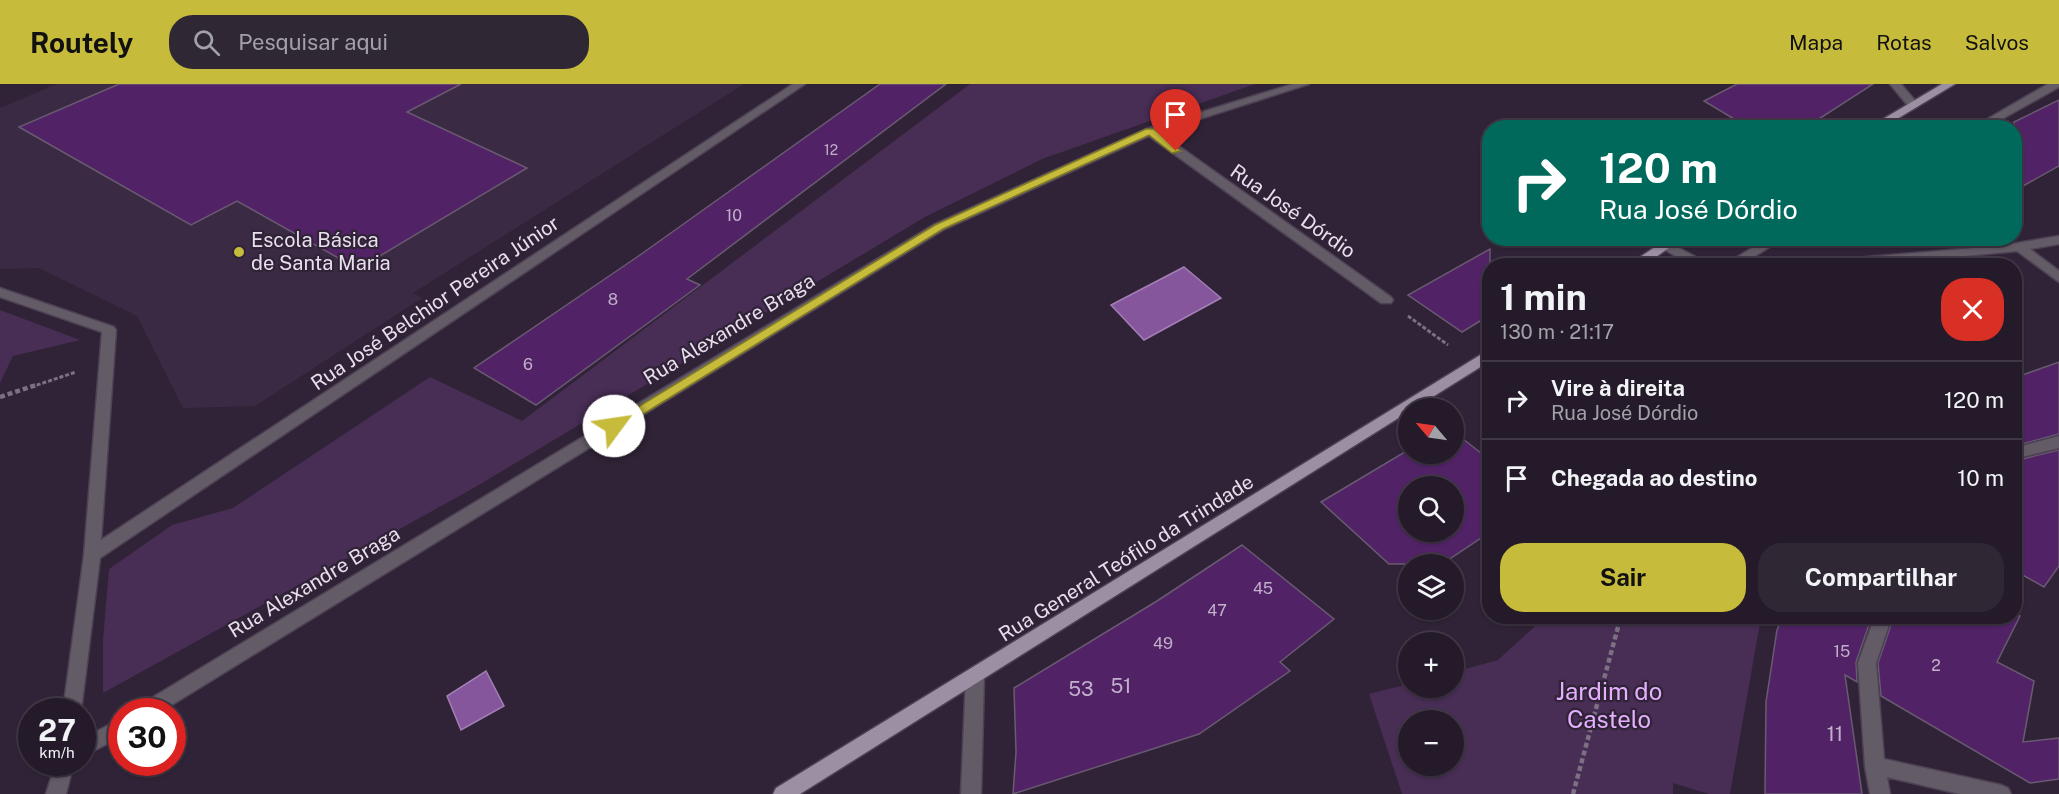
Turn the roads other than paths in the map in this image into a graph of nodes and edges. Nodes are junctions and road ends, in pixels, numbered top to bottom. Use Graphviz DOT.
graph roads {
  1 [pos="800,84"];
  2 [pos="1304,84"];
  3 [pos="1895,84"];
  4 [pos="1950,84"];
  5 [pos="2056,84"];
  6 [pos="1913,105"];
  7 [pos="1887,120"];
  8 [pos="1991,120"];
  9 [pos="1150,131"];
  10 [pos="2059,240"];
  11 [pos="1666,246"];
  12 [pos="1677,246"];
  13 [pos="1764,246"];
  14 [pos="2020,248"];
  15 [pos="1646,258"];
  16 [pos="1692,258"];
  17 [pos="1743,258"];
  18 [pos="1902,258"];
  19 [pos="2059,278"];
  20 [pos="0,292"];
  21 [pos="1386,300"];
  22 [pos="1482,359"];
  23 [pos="2059,442"];
  24 [pos="2022,452"];
  25 [pos="92,555"];
  26 [pos="1881,624"];
  27 [pos="975,676"];
  28 [pos="74,698"];
  29 [pos="167,698"];
  30 [pos="1875,766"];
  31 [pos="60,776"];
  32 [pos="56,794"];
  33 [pos="783,794"];
  34 [pos="971,794"];
  35 [pos="1880,794"];
  36 [pos="2001,794"];
  1 -- 25 [label="street, Rua José Belchior Pereira Júnior"];
  2 -- 9 [label="street, Rua Alexandre Braga"];
  3 -- 6 [label="street"];
  4 -- 6 [label="main road"];
  5 -- 8 [label="street"];
  6 -- 7 [label="main road"];
  9 -- 21 [label="street, Rua José Dórdio"];
  9 -- 29 [label="street, Rua Alexandre Braga"];
  10 -- 14 [label="street"];
  11 -- 15 [label="main road"];
  12 -- 16 [label="street"];
  13 -- 17 [label="street"];
  14 -- 18 [label="street"];
  14 -- 19 [label="street"];
  20 -- 25 [label="street"];
  22 -- 27 [label="main road, Rua General Teófilo da Trindade"];
  23 -- 24 [label="street"];
  25 -- 28 [label="street"];
  26 -- 30 [label="street"];
  27 -- 33 [label="main road, Rua General Teófilo da Trindade"];
  27 -- 34 [label="street"];
  30 -- 35 [label="street"];
  30 -- 36 [label="street"];
  31 -- 32 [label="street"];
}
